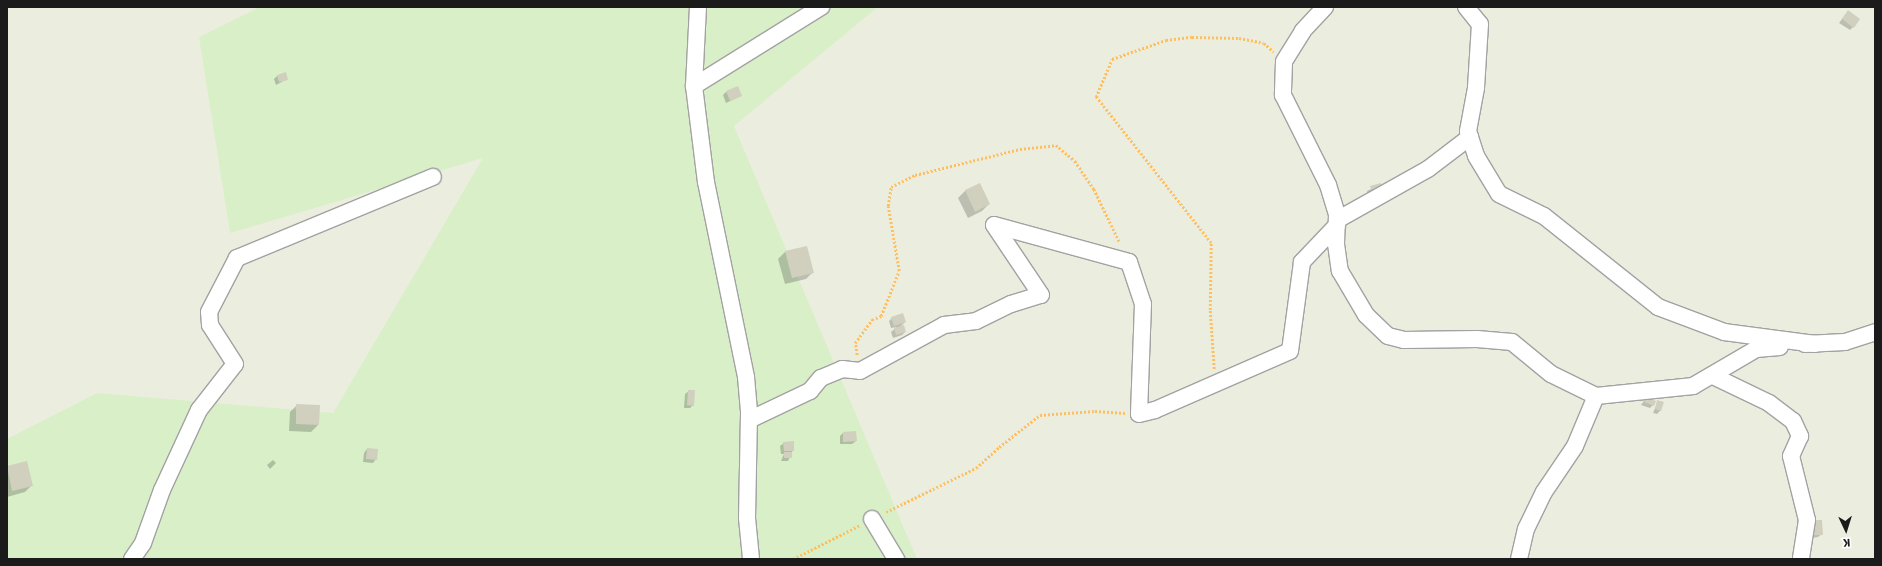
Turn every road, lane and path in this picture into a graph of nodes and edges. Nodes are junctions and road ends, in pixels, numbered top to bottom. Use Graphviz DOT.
graph roads {
  1 [pos="698,7"];
  2 [pos="821,7"];
  3 [pos="1325,7"];
  4 [pos="1466,7"];
  5 [pos="1284,62"];
  6 [pos="694,86"];
  7 [pos="1470,137"];
  8 [pos="433,177"];
  9 [pos="1337,222"];
  10 [pos="1129,262"];
  11 [pos="1875,332"];
  12 [pos="1815,344"];
  13 [pos="860,370"];
  14 [pos="1712,376"];
  15 [pos="1215,383"];
  16 [pos="1596,396"];
  17 [pos="1139,414"];
  18 [pos="749,420"];
  19 [pos="872,519"];
  20 [pos="132,559"];
  21 [pos="751,559"];
  22 [pos="793,559"];
  23 [pos="896,559"];
  24 [pos="1519,559"];
  25 [pos="1801,559"];
  1 -- 6 [label="street"];
  2 -- 6 [label="street"];
  3 -- 5 [label="street"];
  4 -- 7 [label="street"];
  5 -- 9 [label="street"];
  5 -- 15 [label="path"];
  6 -- 18 [label="street"];
  7 -- 9 [label="street"];
  7 -- 12 [label="street"];
  8 -- 20 [label="street"];
  9 -- 15 [label="street"];
  9 -- 16 [label="street"];
  10 -- 13 [label="street"];
  10 -- 13 [label="path"];
  10 -- 17 [label="street"];
  11 -- 12 [label="street"];
  12 -- 14 [label="street"];
  13 -- 18 [label="street"];
  14 -- 16 [label="street"];
  14 -- 25 [label="street"];
  15 -- 17 [label="street"];
  16 -- 24 [label="street"];
  17 -- 19 [label="path"];
  18 -- 21 [label="street"];
  19 -- 22 [label="path"];
  19 -- 23 [label="street"];
}
